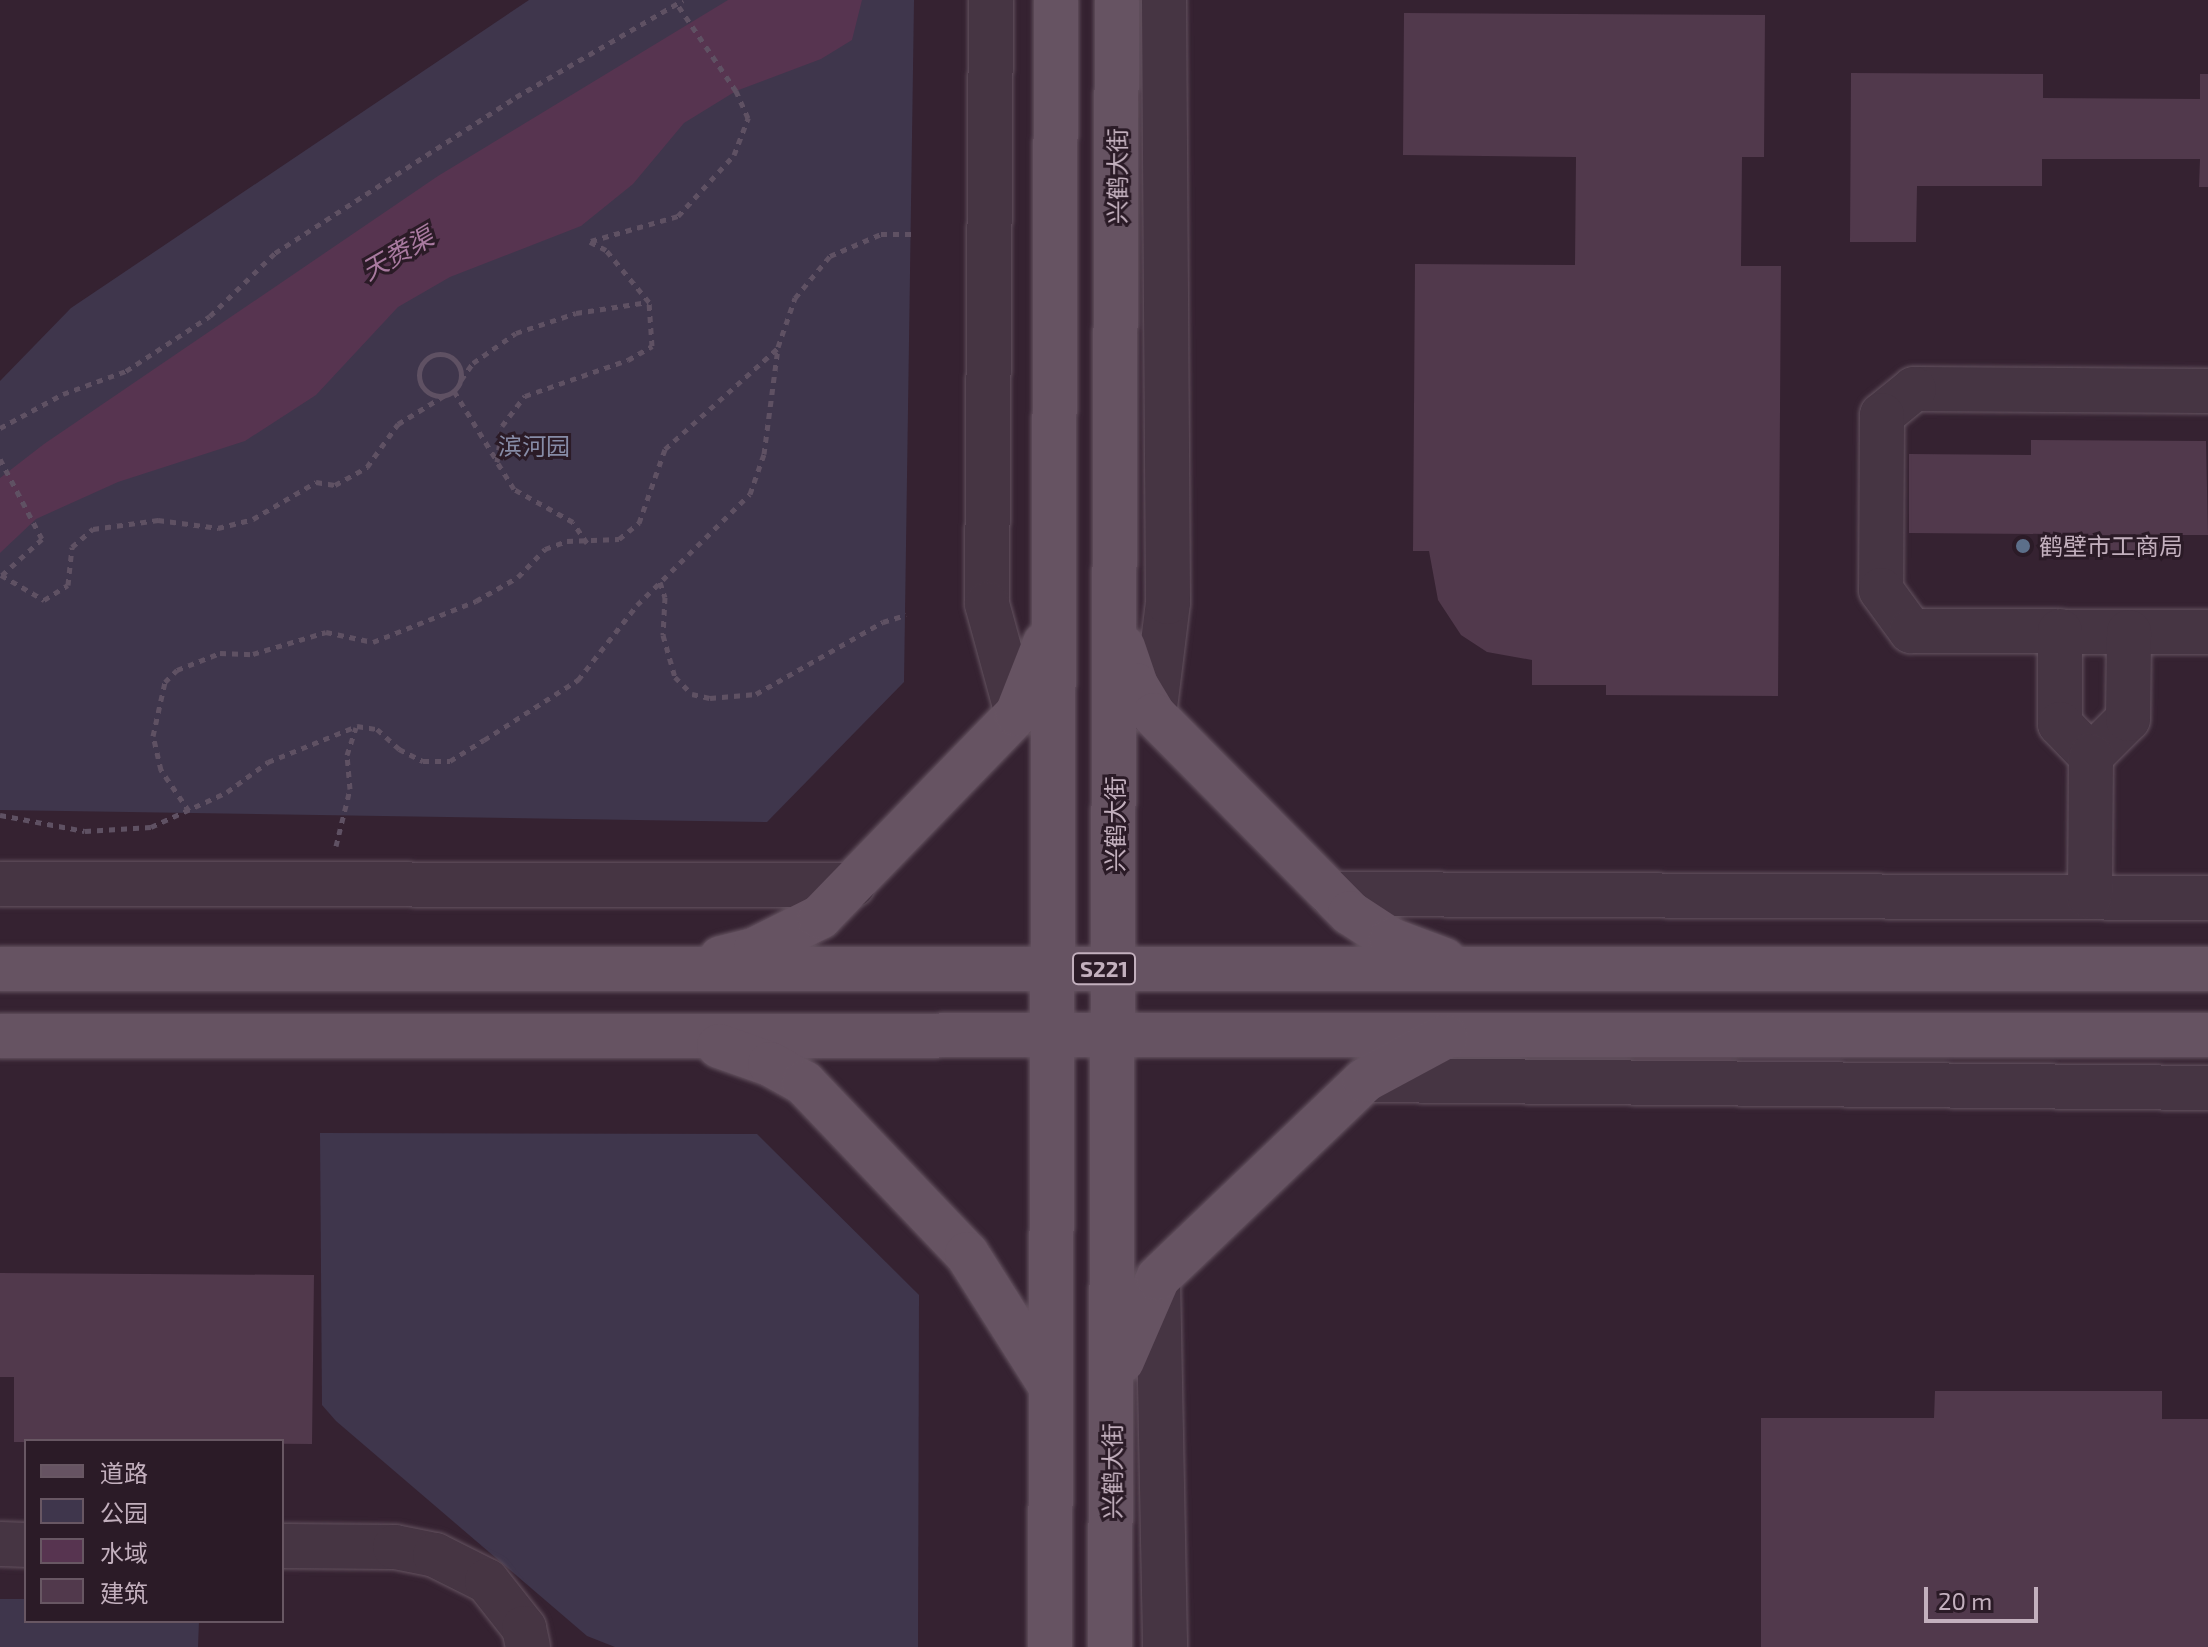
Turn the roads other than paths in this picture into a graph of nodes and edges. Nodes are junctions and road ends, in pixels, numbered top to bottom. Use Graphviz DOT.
graph roads {
  1 [pos="991,0"];
  2 [pos="1056,0"];
  3 [pos="1117,0"];
  4 [pos="1164,0"];
  5 [pos="2208,391"];
  6 [pos="1055,618"];
  7 [pos="1116,625"];
  8 [pos="2060,631"];
  9 [pos="2129,632"];
  10 [pos="2208,632"];
  11 [pos="1017,714"];
  12 [pos="1154,715"];
  13 [pos="2091,756"];
  14 [pos="0,884"];
  15 [pos="853,885"];
  16 [pos="1331,894"];
  17 [pos="2090,897"];
  18 [pos="2208,898"];
  19 [pos="0,969"];
  20 [pos="1054,969"];
  21 [pos="1115,969"];
  22 [pos="1469,969"];
  23 [pos="2208,969"];
  24 [pos="681,970"];
  25 [pos="1450,1035"];
  26 [pos="2208,1035"];
  27 [pos="0,1036"];
  28 [pos="690,1036"];
  29 [pos="1053,1036"];
  30 [pos="1114,1036"];
  31 [pos="1365,1080"];
  32 [pos="2208,1088"];
  33 [pos="1158,1278"];
  34 [pos="1052,1388"];
  35 [pos="1112,1389"];
  36 [pos="0,1544"];
  37 [pos="24,1545"];
  38 [pos="284,1546"];
  39 [pos="537,1641"];
  40 [pos="1050,1647"];
  41 [pos="1110,1647"];
  42 [pos="1165,1647"];
  1 -- 11 [label="street"];
  2 -- 6 [label="main road"];
  3 -- 7 [label="main road, 兴鹤大街"];
  4 -- 12 [label="street"];
  5 -- 8 [label="street"];
  6 -- 11 [label="main road"];
  6 -- 20 [label="main road"];
  7 -- 12 [label="main road"];
  7 -- 21 [label="main road, 兴鹤大街"];
  8 -- 9 [label="street"];
  8 -- 13 [label="street"];
  9 -- 10 [label="street"];
  9 -- 13 [label="street"];
  11 -- 15 [label="main road"];
  12 -- 16 [label="main road"];
  13 -- 17 [label="street"];
  14 -- 15 [label="street"];
  15 -- 24 [label="main road"];
  16 -- 17 [label="street"];
  16 -- 22 [label="main road"];
  17 -- 18 [label="street"];
  19 -- 24 [label="main road, S221"];
  20 -- 21 [label="main road, S221"];
  20 -- 24 [label="main road, S221"];
  20 -- 29 [label="main road"];
  21 -- 22 [label="main road, S221"];
  21 -- 30 [label="main road, 兴鹤大街"];
  22 -- 23 [label="main road, S221"];
  25 -- 26 [label="main road"];
  25 -- 30 [label="main road"];
  25 -- 31 [label="main road"];
  27 -- 28 [label="main road"];
  28 -- 29 [label="main road"];
  28 -- 34 [label="main road"];
  29 -- 30 [label="main road"];
  29 -- 34 [label="main road"];
  30 -- 35 [label="main road, 兴鹤大街"];
  31 -- 32 [label="street"];
  31 -- 33 [label="main road"];
  33 -- 35 [label="main road"];
  33 -- 42 [label="street"];
  34 -- 40 [label="main road"];
  35 -- 41 [label="main road, 兴鹤大街"];
  36 -- 37 [label="street"];
  38 -- 39 [label="street"];
}
